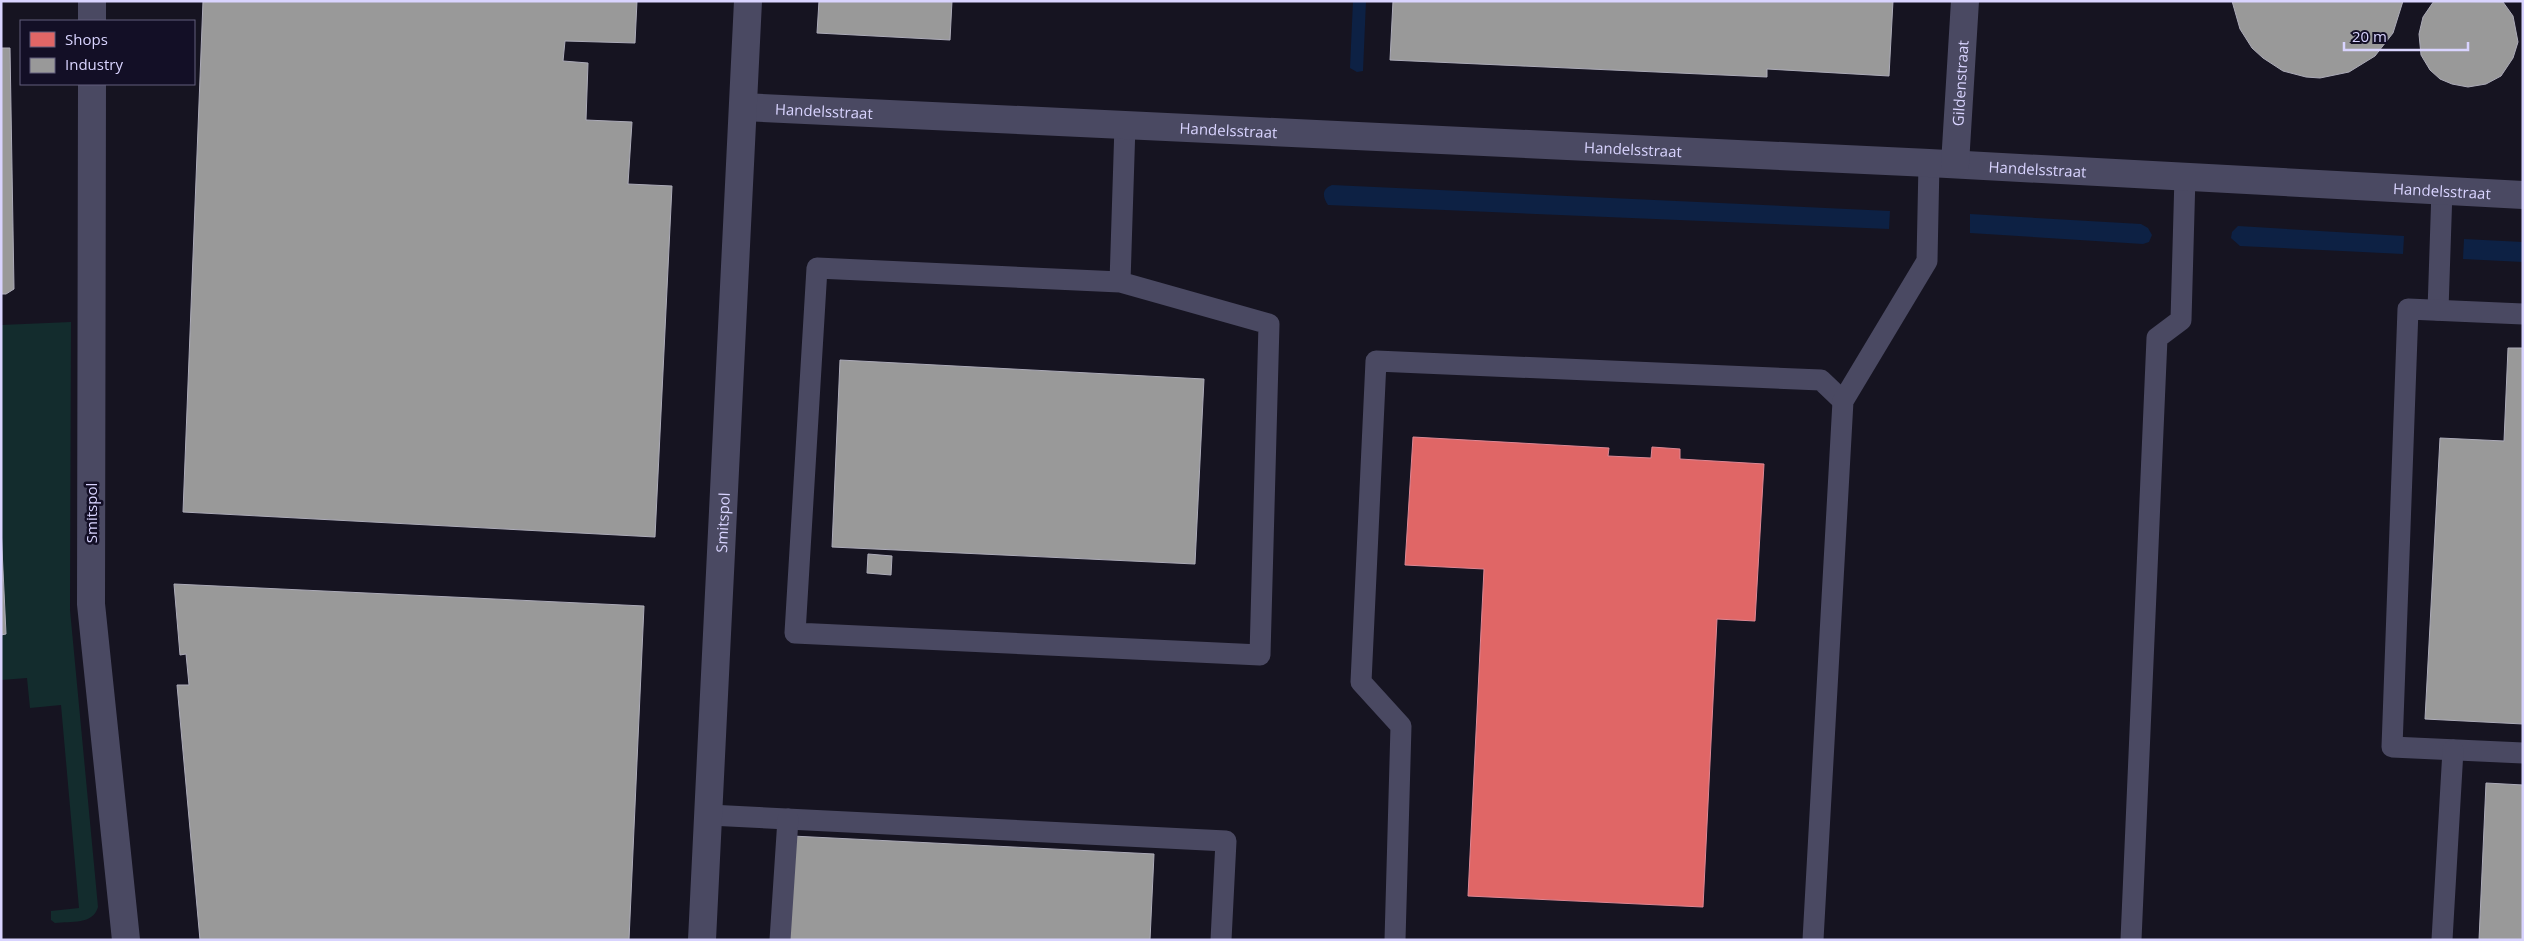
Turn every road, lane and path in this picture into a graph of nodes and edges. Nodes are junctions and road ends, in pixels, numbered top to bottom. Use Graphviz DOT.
graph roads {
  1 [pos="92,1"];
  2 [pos="748,1"];
  3 [pos="1965,1"];
  4 [pos="92,20"];
  5 [pos="92,85"];
  6 [pos="743,107"];
  7 [pos="1125,125"];
  8 [pos="1942,163"];
  9 [pos="2185,176"];
  10 [pos="2442,190"];
  11 [pos="2523,195"];
  12 [pos="1120,282"];
  13 [pos="2438,310"];
  14 [pos="2523,314"];
  15 [pos="1842,401"];
  16 [pos="2453,750"];
  17 [pos="2523,754"];
  18 [pos="709,815"];
  19 [pos="788,819"];
  20 [pos="126,940"];
  21 [pos="702,940"];
  22 [pos="780,940"];
  23 [pos="1221,940"];
  24 [pos="1395,940"];
  25 [pos="1813,940"];
  26 [pos="2131,940"];
  27 [pos="2442,940"];
  1 -- 4 [label="street"];
  2 -- 6 [label="street, Smitspol"];
  3 -- 8 [label="street, Gildenstraat"];
  5 -- 20 [label="street, Smitspol"];
  6 -- 7 [label="street, Handelsstraat"];
  6 -- 18 [label="street, Smitspol"];
  7 -- 8 [label="street, Handelsstraat"];
  7 -- 12 [label="lane"];
  8 -- 9 [label="street, Handelsstraat"];
  8 -- 15 [label="lane"];
  9 -- 10 [label="street, Handelsstraat"];
  9 -- 26 [label="lane"];
  10 -- 11 [label="street, Handelsstraat"];
  10 -- 13 [label="lane"];
  12 -- 12 [label="lane"];
  13 -- 14 [label="lane"];
  13 -- 16 [label="lane"];
  15 -- 24 [label="lane"];
  15 -- 25 [label="lane"];
  16 -- 17 [label="lane"];
  16 -- 27 [label="lane"];
  18 -- 19 [label="lane"];
  18 -- 21 [label="street, Smitspol"];
  19 -- 22 [label="lane"];
  19 -- 23 [label="lane"];
}
